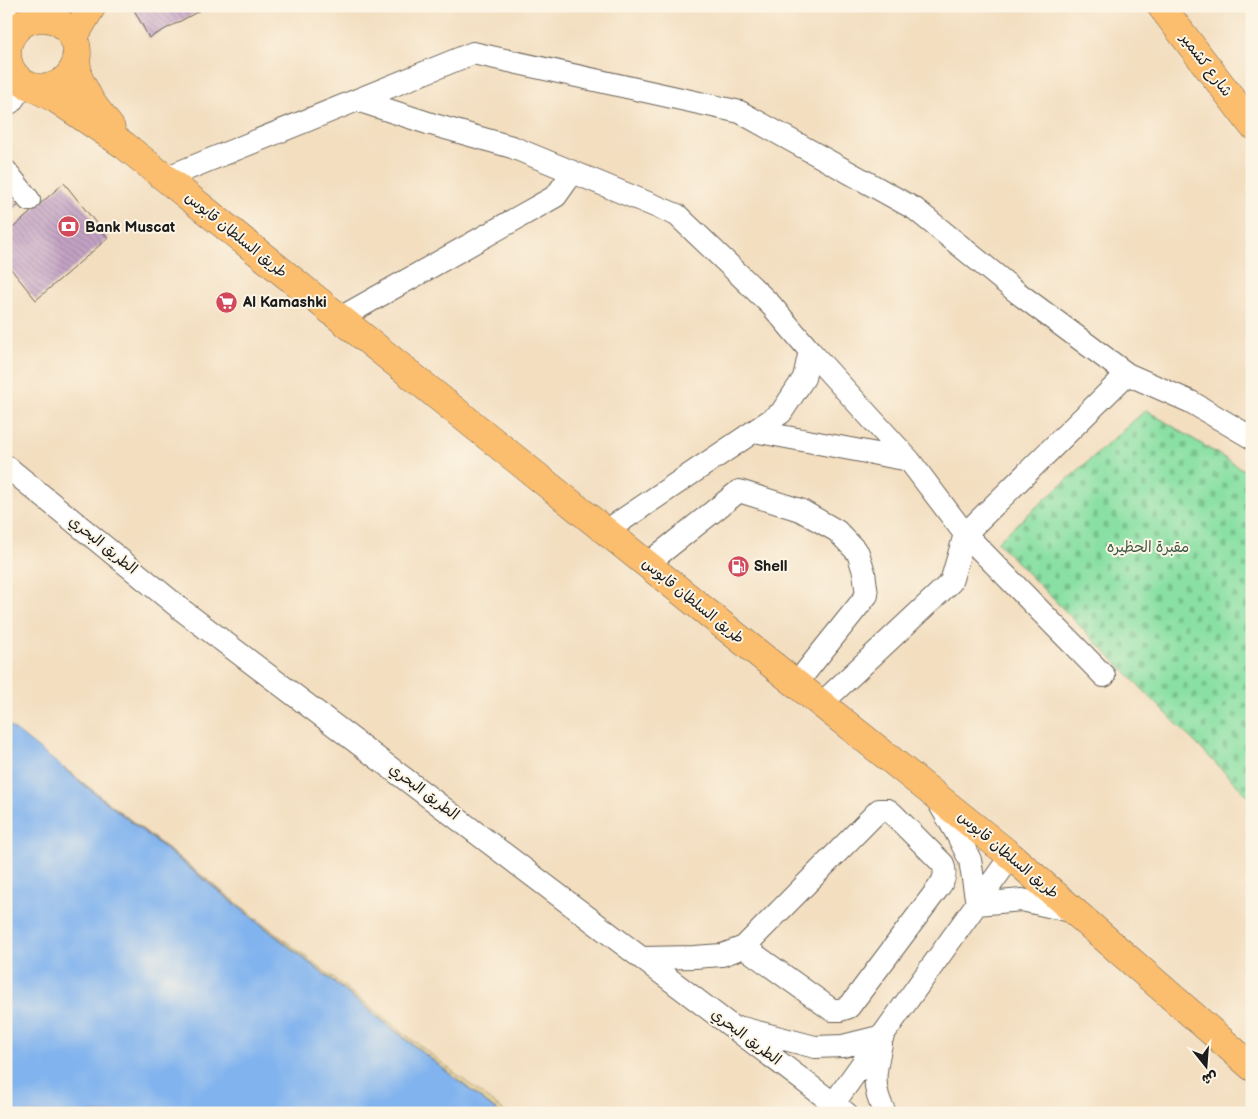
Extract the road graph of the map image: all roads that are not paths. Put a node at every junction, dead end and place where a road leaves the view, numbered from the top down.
1 (92, 6) edge
2 (1161, 6) edge
3 (26, 17) edge
4 (75, 48) junction
5 (15, 70) edge
6 (358, 100) junction
7 (6, 105) edge
8 (1252, 124) edge
9 (124, 145) junction
10 (6, 170) edge
11 (573, 172) junction
12 (165, 178) junction
13 (29, 200) dead end
14 (340, 318) junction
15 (810, 351) junction
16 (1127, 374) junction
17 (754, 431) junction
18 (1252, 438) edge
19 (909, 460) junction
20 (6, 466) edge
21 (606, 531) junction
22 (965, 534) junction
23 (647, 564) junction
24 (1104, 676) dead end
25 (796, 684) junction
26 (821, 704) junction
27 (934, 794) junction
28 (1011, 856) junction
29 (977, 904) junction
30 (1075, 912) junction
31 (744, 947) junction
32 (642, 958) junction
33 (730, 1024) junction
34 (882, 1036) junction
35 (1252, 1067) edge
36 (840, 1108) edge
37 (885, 1113) edge

1 - 4 main road
2 - 8 main road, شارع كشمير
3 - 4 main road
3 - 5 main road
4 - 5 main road
4 - 9 main road, طريق السلطان قابوس
5 - 7 street
5 - 9 main road, طريق السلطان قابوس
6 - 11 street
6 - 12 street
6 - 16 street
9 - 12 main road, طريق السلطان قابوس
10 - 13 street
11 - 14 street
11 - 15 street
12 - 14 main road, طريق السلطان قابوس
14 - 21 main road, طريق السلطان قابوس
15 - 17 street
15 - 19 street
16 - 18 street
16 - 22 street
17 - 19 street
17 - 21 street
19 - 22 street
20 - 32 street, الطريق البحري
21 - 23 main road, طريق السلطان قابوس
22 - 24 street
22 - 26 street
23 - 25 main road, طريق السلطان قابوس
23 - 25 street
25 - 26 main road, طريق السلطان قابوس
26 - 27 main road, طريق السلطان قابوس
27 - 28 main road, طريق السلطان قابوس
27 - 29 street
28 - 29 street
28 - 30 main road, طريق السلطان قابوس
29 - 30 street
29 - 34 street
30 - 35 main road, طريق السلطان قابوس
31 - 31 street
31 - 32 street
32 - 33 street, الطريق البحري
33 - 34 street
33 - 36 street, الطريق البحري
34 - 36 street
34 - 37 street

